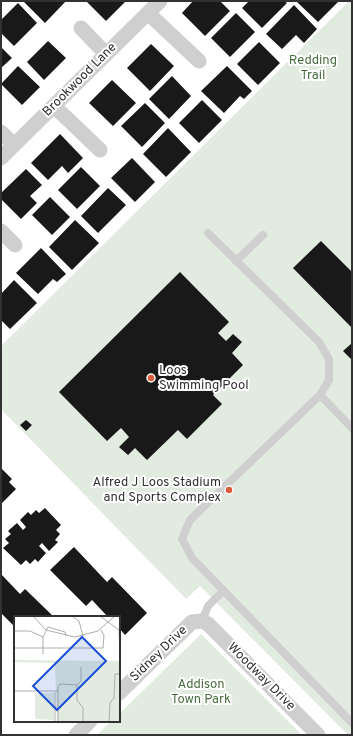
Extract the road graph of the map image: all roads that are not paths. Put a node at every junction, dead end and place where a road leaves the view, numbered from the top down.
1 (160, 1) edge
2 (148, 13) junction
3 (81, 28) dead end
4 (106, 54) junction
5 (199, 61) dead end
6 (54, 106) junction
7 (1, 132) edge
8 (14, 146) junction
9 (100, 150) dead end
10 (1, 158) edge
11 (1, 231) edge
12 (208, 233) dead end
13 (263, 235) dead end
14 (15, 245) dead end
15 (236, 261) junction
16 (320, 395) junction
17 (352, 428) edge
18 (223, 591) junction
19 (202, 621) junction
20 (120, 692) edge
21 (89, 722) edge
22 (352, 723) edge
23 (76, 735) edge
24 (318, 735) edge

1 - 2 street, Brookwood Lane
2 - 4 street, Brookwood Lane
2 - 5 street
3 - 4 street
4 - 6 street, Brookwood Lane
6 - 8 street, Brookwood Lane
6 - 9 street
7 - 8 street
8 - 10 street, Brookwood Lane
11 - 14 street
12 - 15 lane
13 - 15 lane
15 - 16 lane
16 - 17 lane
16 - 18 lane
18 - 19 lane
18 - 22 lane
19 - 20 street, Sidney Drive
19 - 24 street, Woodway Drive
21 - 23 street

